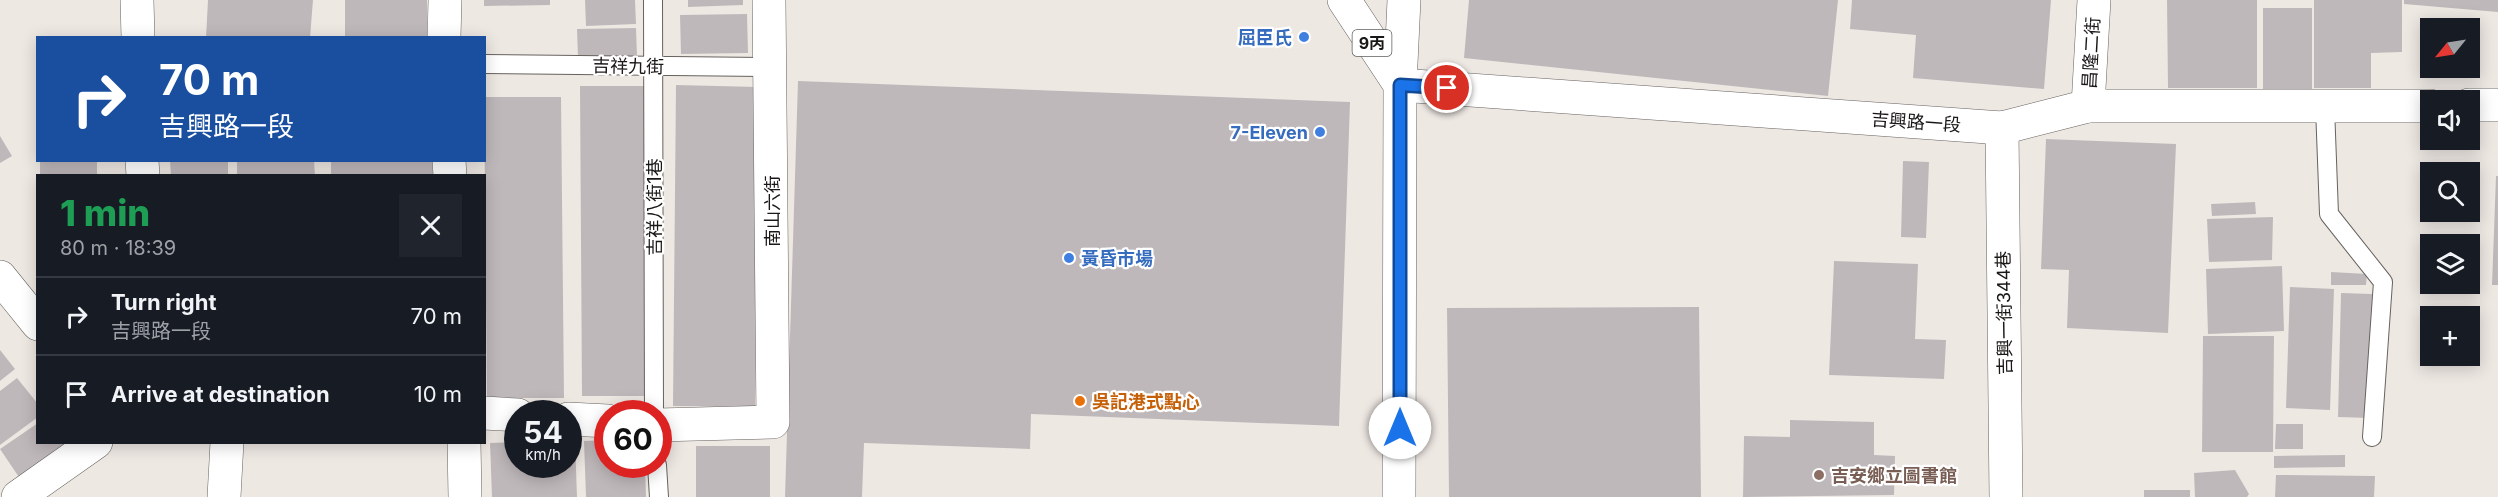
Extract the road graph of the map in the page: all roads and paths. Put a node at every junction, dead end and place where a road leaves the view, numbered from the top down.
1 (137, 0) edge
2 (445, 0) edge
3 (653, 0) edge
4 (769, 0) edge
5 (1344, 0) edge
6 (1404, 0) edge
7 (2094, 0) edge
8 (138, 36) edge
9 (444, 36) edge
10 (486, 64) edge
11 (653, 67) junction
12 (771, 67) junction
13 (1400, 85) junction
14 (2480, 105) edge
15 (2498, 105) edge
16 (2088, 106) junction
17 (2420, 106) edge
18 (2325, 107) junction
19 (2002, 128) junction
20 (0, 277) edge
21 (36, 322) edge
22 (654, 400) edge
23 (486, 413) edge
24 (504, 414) edge
25 (672, 424) edge
26 (2372, 437) dead end
27 (93, 444) edge
28 (227, 444) edge
29 (464, 444) edge
30 (658, 478) edge
31 (18, 497) edge
32 (224, 497) edge
33 (465, 497) edge
34 (659, 497) edge
35 (1400, 497) edge
36 (2006, 497) edge

1 - 8 street
2 - 9 street
3 - 11 lane, 吉祥八街1巷
4 - 12 street, 南山六街
5 - 13 street, 9丙
6 - 13 street
7 - 16 street, 昌隆二街
10 - 11 lane, 吉祥九街
11 - 12 lane, 吉祥九街
11 - 22 lane, 吉祥八街1巷
12 - 25 street, 南山六街
13 - 19 street, 吉興路一段
13 - 35 street
14 - 15 street
16 - 18 street, 吉興路一段
16 - 19 street, 吉興路一段
17 - 18 street, 吉興路一段
18 - 26 lane
19 - 36 street, 吉興一街344巷
20 - 21 street
23 - 24 street
27 - 31 street
28 - 32 street
29 - 33 street
30 - 34 lane

